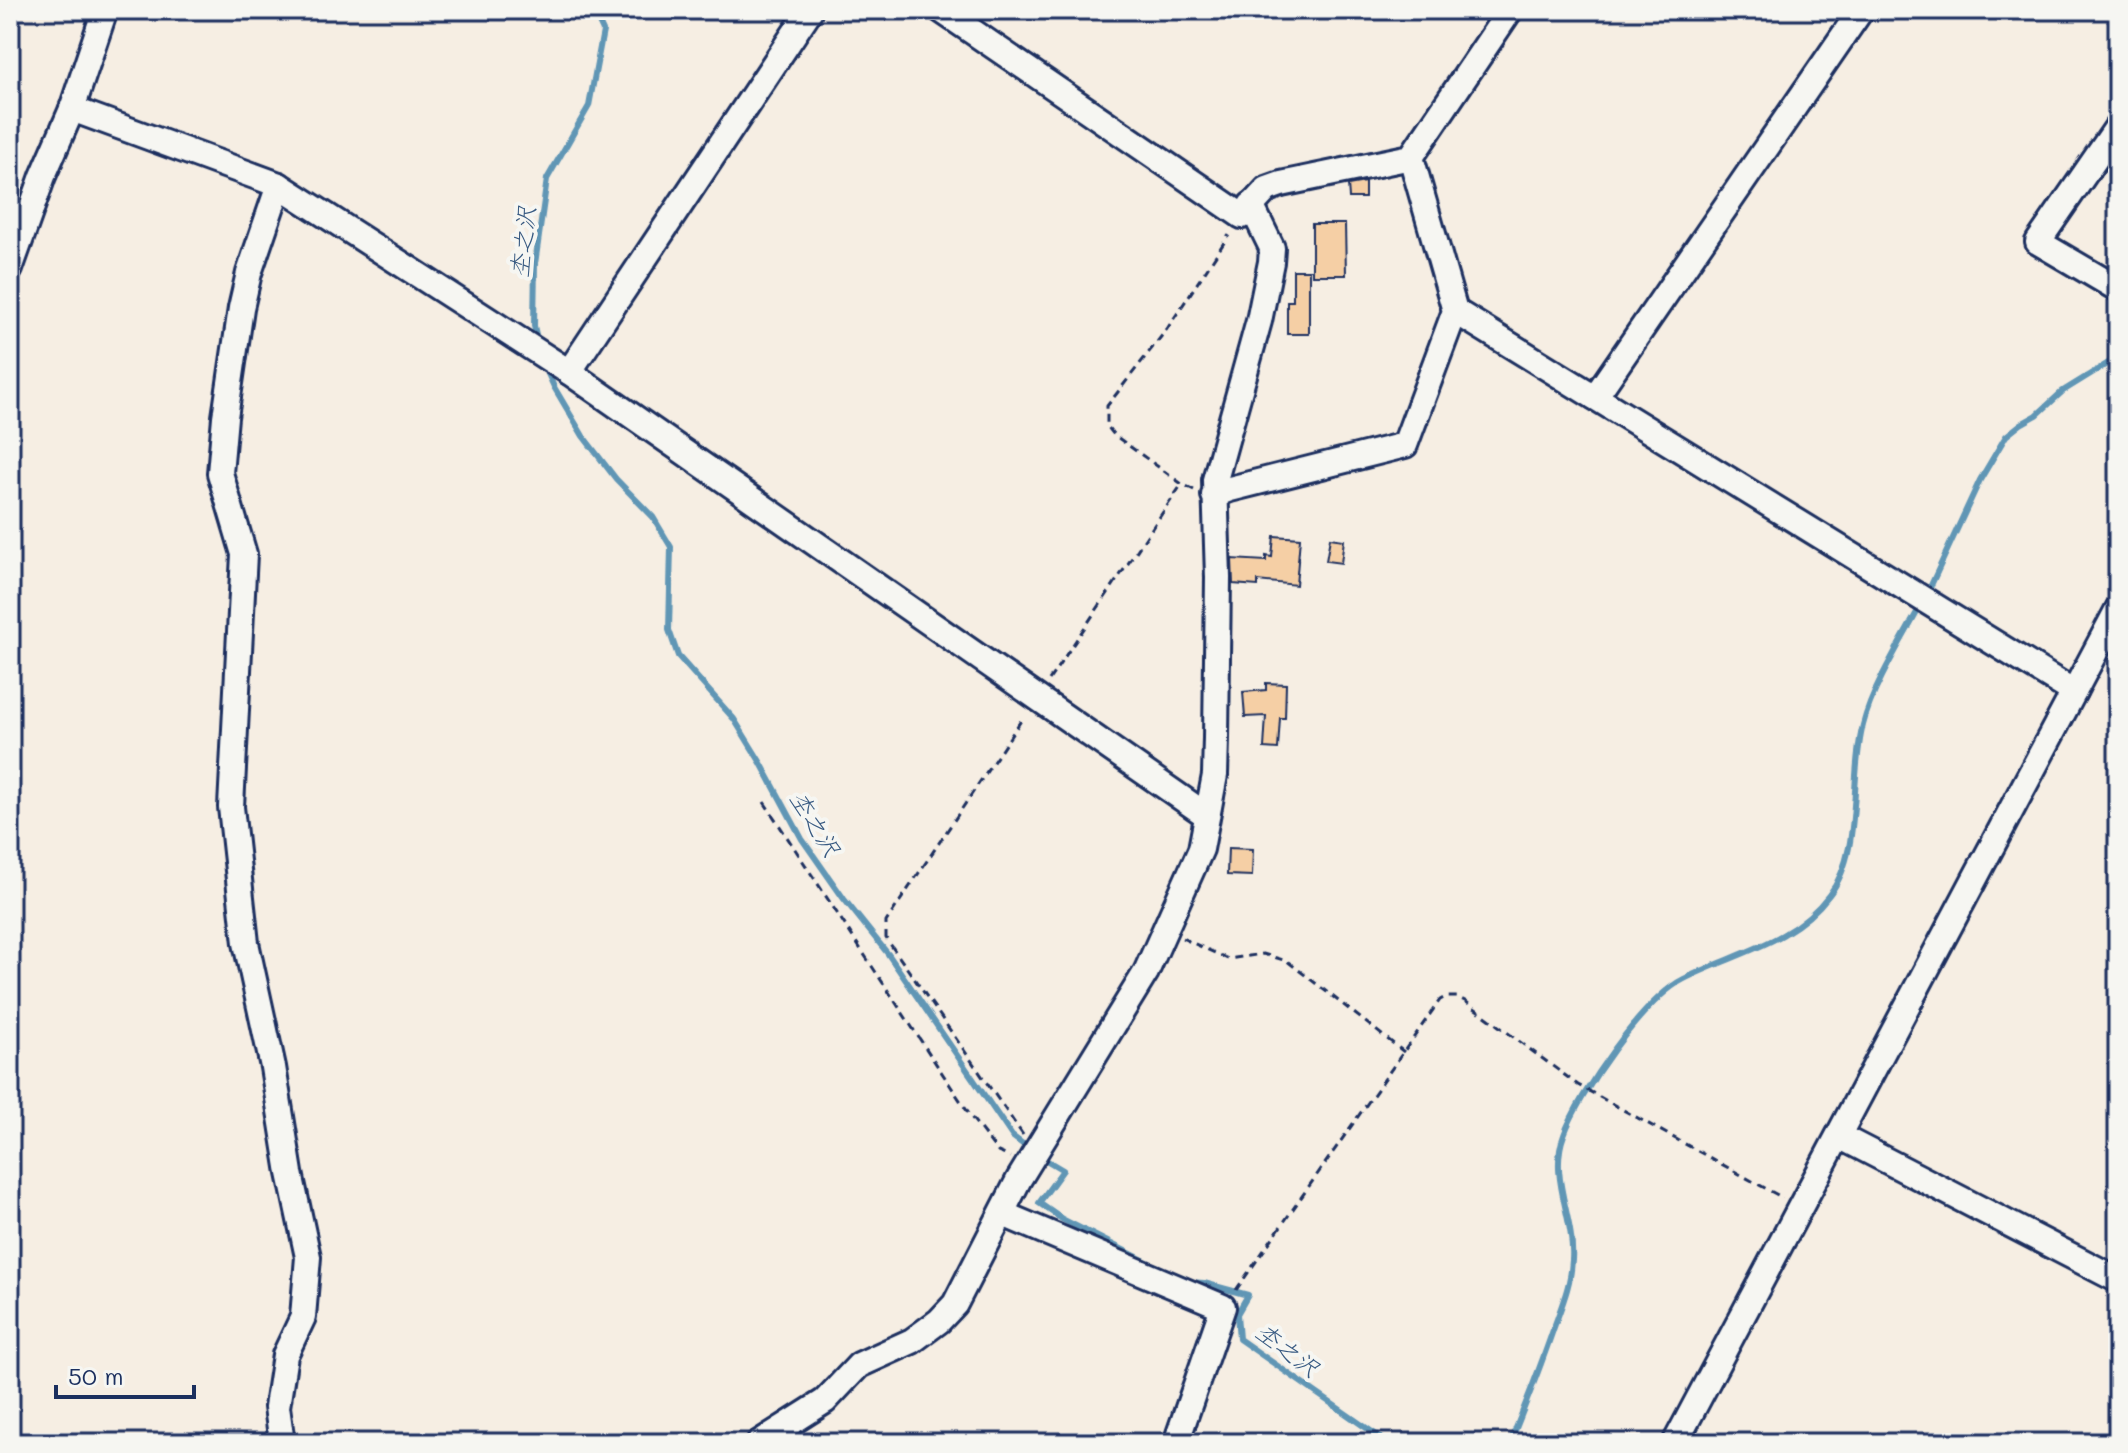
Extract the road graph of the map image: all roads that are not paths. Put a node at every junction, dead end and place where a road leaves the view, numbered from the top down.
1 (105, 10) edge
2 (810, 10) edge
3 (941, 10) edge
4 (1510, 10) edge
5 (1861, 10) edge
6 (72, 109) junction
7 (2118, 126) edge
8 (1411, 157) junction
9 (279, 185) junction
10 (1246, 210) junction
11 (10, 269) edge
12 (2118, 289) edge
13 (1455, 311) junction
14 (569, 372) junction
15 (1595, 397) junction
16 (1214, 495) junction
17 (2118, 609) edge
18 (2074, 692) junction
19 (1206, 815) junction
20 (1839, 1136) junction
21 (1003, 1214) junction
22 (2118, 1280) edge
23 (282, 1443) edge
24 (759, 1443) edge
25 (1176, 1443) edge
26 (1675, 1443) edge

1 - 6 street
2 - 14 street
3 - 10 street
4 - 8 street
5 - 15 street
6 - 9 street
6 - 11 street
7 - 12 street
8 - 10 street
8 - 13 street
9 - 14 street
9 - 23 street
10 - 16 street
13 - 15 street
13 - 16 street
14 - 19 street
15 - 18 street
16 - 19 street
17 - 18 street
18 - 20 street
19 - 21 street
20 - 22 street
20 - 26 street
21 - 24 street
21 - 25 street

